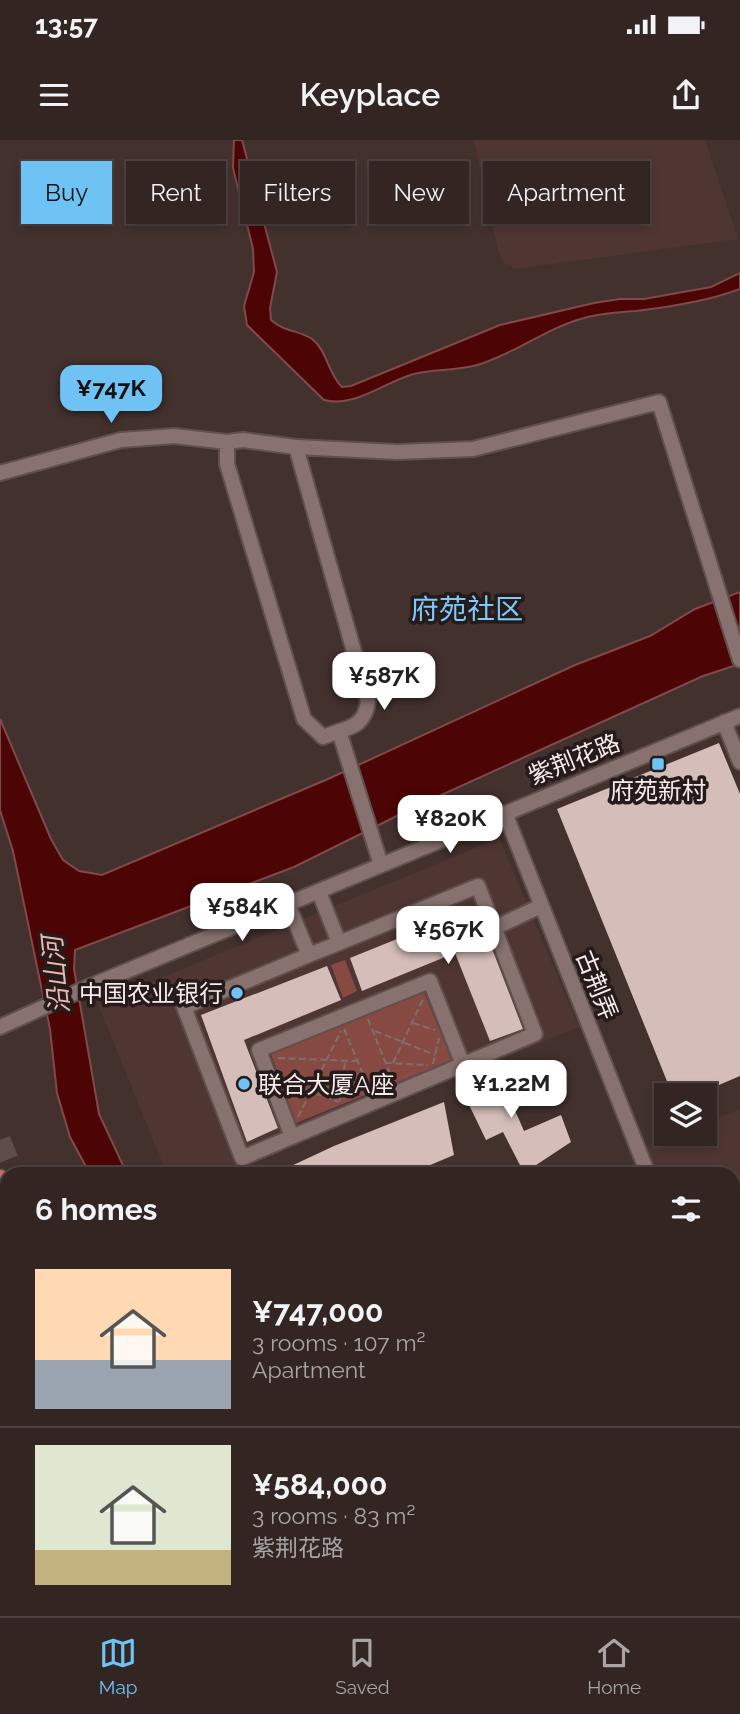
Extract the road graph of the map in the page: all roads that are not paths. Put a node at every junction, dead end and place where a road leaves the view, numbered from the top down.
1 (227, 442) junction
2 (296, 447) junction
3 (0, 473) edge
4 (740, 660) edge
5 (740, 716) edge
6 (724, 722) junction
7 (339, 731) junction
8 (740, 762) edge
9 (505, 813) junction
10 (382, 865) junction
11 (319, 892) junction
12 (288, 905) junction
13 (541, 906) junction
14 (494, 928) junction
15 (340, 943) junction
16 (309, 956) junction
17 (0, 1027) edge
18 (463, 1065) junction
19 (292, 1137) junction
20 (645, 1167) edge

1 - 2 street
1 - 3 street
1 - 7 street
2 - 4 street
2 - 7 street
5 - 6 street, 紫荆花路
6 - 8 street
6 - 9 street, 紫荆花路
7 - 10 street
9 - 10 street, 紫荆花路
9 - 13 street, 古荆弄
10 - 11 street, 紫荆花路
11 - 12 street, 紫荆花路
11 - 15 street
12 - 16 street
12 - 17 street, 紫荆花路
13 - 14 street
13 - 20 street, 古荆弄
14 - 15 street
14 - 18 street
15 - 16 street
16 - 19 street
18 - 19 street
18 - 19 street

